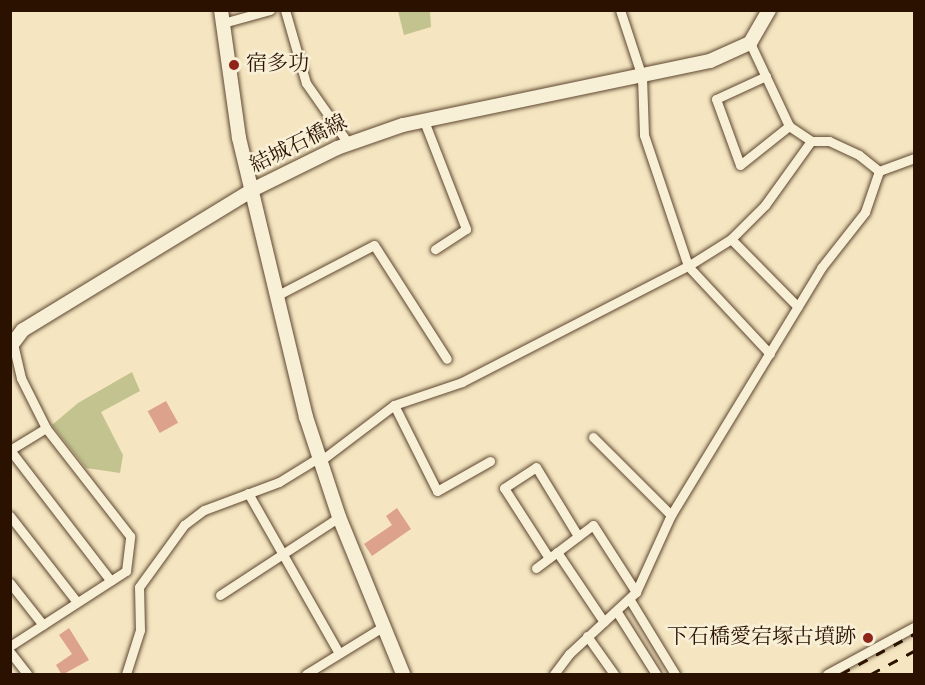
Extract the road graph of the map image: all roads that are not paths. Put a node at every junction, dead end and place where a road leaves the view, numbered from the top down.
1 (270, 10) edge
2 (285, 10) edge
3 (620, 10) edge
4 (769, 10) edge
5 (222, 17) edge
6 (750, 43) junction
7 (766, 76) junction
8 (642, 77) junction
9 (424, 121) junction
10 (789, 126) junction
11 (811, 141) junction
12 (348, 143) junction
13 (915, 158) edge
14 (879, 171) junction
15 (252, 190) junction
16 (731, 239) junction
17 (435, 249) dead end
18 (688, 266) junction
19 (276, 296) junction
20 (798, 307) junction
21 (13, 339) edge
22 (770, 354) junction
23 (447, 359) dead end
24 (394, 405) junction
25 (46, 428) junction
26 (592, 436) dead end
27 (319, 460) junction
28 (490, 462) dead end
29 (248, 493) junction
30 (671, 515) junction
31 (10, 516) edge
32 (339, 517) junction
33 (578, 536) junction
34 (282, 552) junction
35 (553, 555) junction
36 (536, 568) dead end
37 (126, 570) junction
38 (111, 581) junction
39 (10, 583) edge
40 (139, 587) junction
41 (220, 595) dead end
42 (633, 596) junction
43 (77, 602) junction
44 (617, 612) junction
45 (604, 622) junction
46 (43, 625) junction
47 (384, 626) junction
48 (915, 627) edge
49 (587, 636) junction
50 (10, 646) edge
51 (10, 652) edge
52 (339, 653) junction
53 (27, 675) edge
54 (126, 675) edge
55 (306, 675) edge
56 (403, 675) edge
57 (554, 675) edge
58 (614, 675) edge
59 (656, 675) edge
60 (675, 675) edge
61 (827, 675) edge

1 - 5 street
2 - 12 street
3 - 8 street
4 - 6 main road
5 - 15 main road
6 - 7 street
6 - 8 main road, 結城石橋線
7 - 10 street
7 - 10 street
8 - 9 main road, 結城石橋線
8 - 18 street
9 - 12 main road, 結城石橋線
9 - 17 street
10 - 11 street
11 - 14 street
11 - 16 street
12 - 15 main road, 結城石橋線
13 - 14 street
14 - 20 street
15 - 19 main road, 結城石橋線
15 - 21 main road
16 - 18 street
16 - 20 street
18 - 22 street
18 - 24 street
19 - 23 street
19 - 27 main road, 結城石橋線
20 - 22 street
21 - 25 street
22 - 30 street
24 - 27 street
24 - 28 street
25 - 37 street
25 - 38 street
26 - 30 street
27 - 29 street
27 - 32 main road, 結城石橋線
29 - 34 street
29 - 40 street
30 - 42 street
31 - 43 street
32 - 34 street
32 - 47 main road, 結城石橋線
33 - 35 street
33 - 35 street
33 - 42 street
34 - 41 street
34 - 52 street
35 - 36 street
35 - 45 street
37 - 38 street
37 - 40 street
38 - 43 street
39 - 46 street
40 - 54 street
42 - 44 street
42 - 60 street
43 - 46 street
44 - 45 street
44 - 59 street
45 - 49 street
46 - 50 street
47 - 52 street
47 - 56 main road, 結城石橋線
48 - 61 street
49 - 57 street
49 - 58 street
51 - 53 street
52 - 55 street

